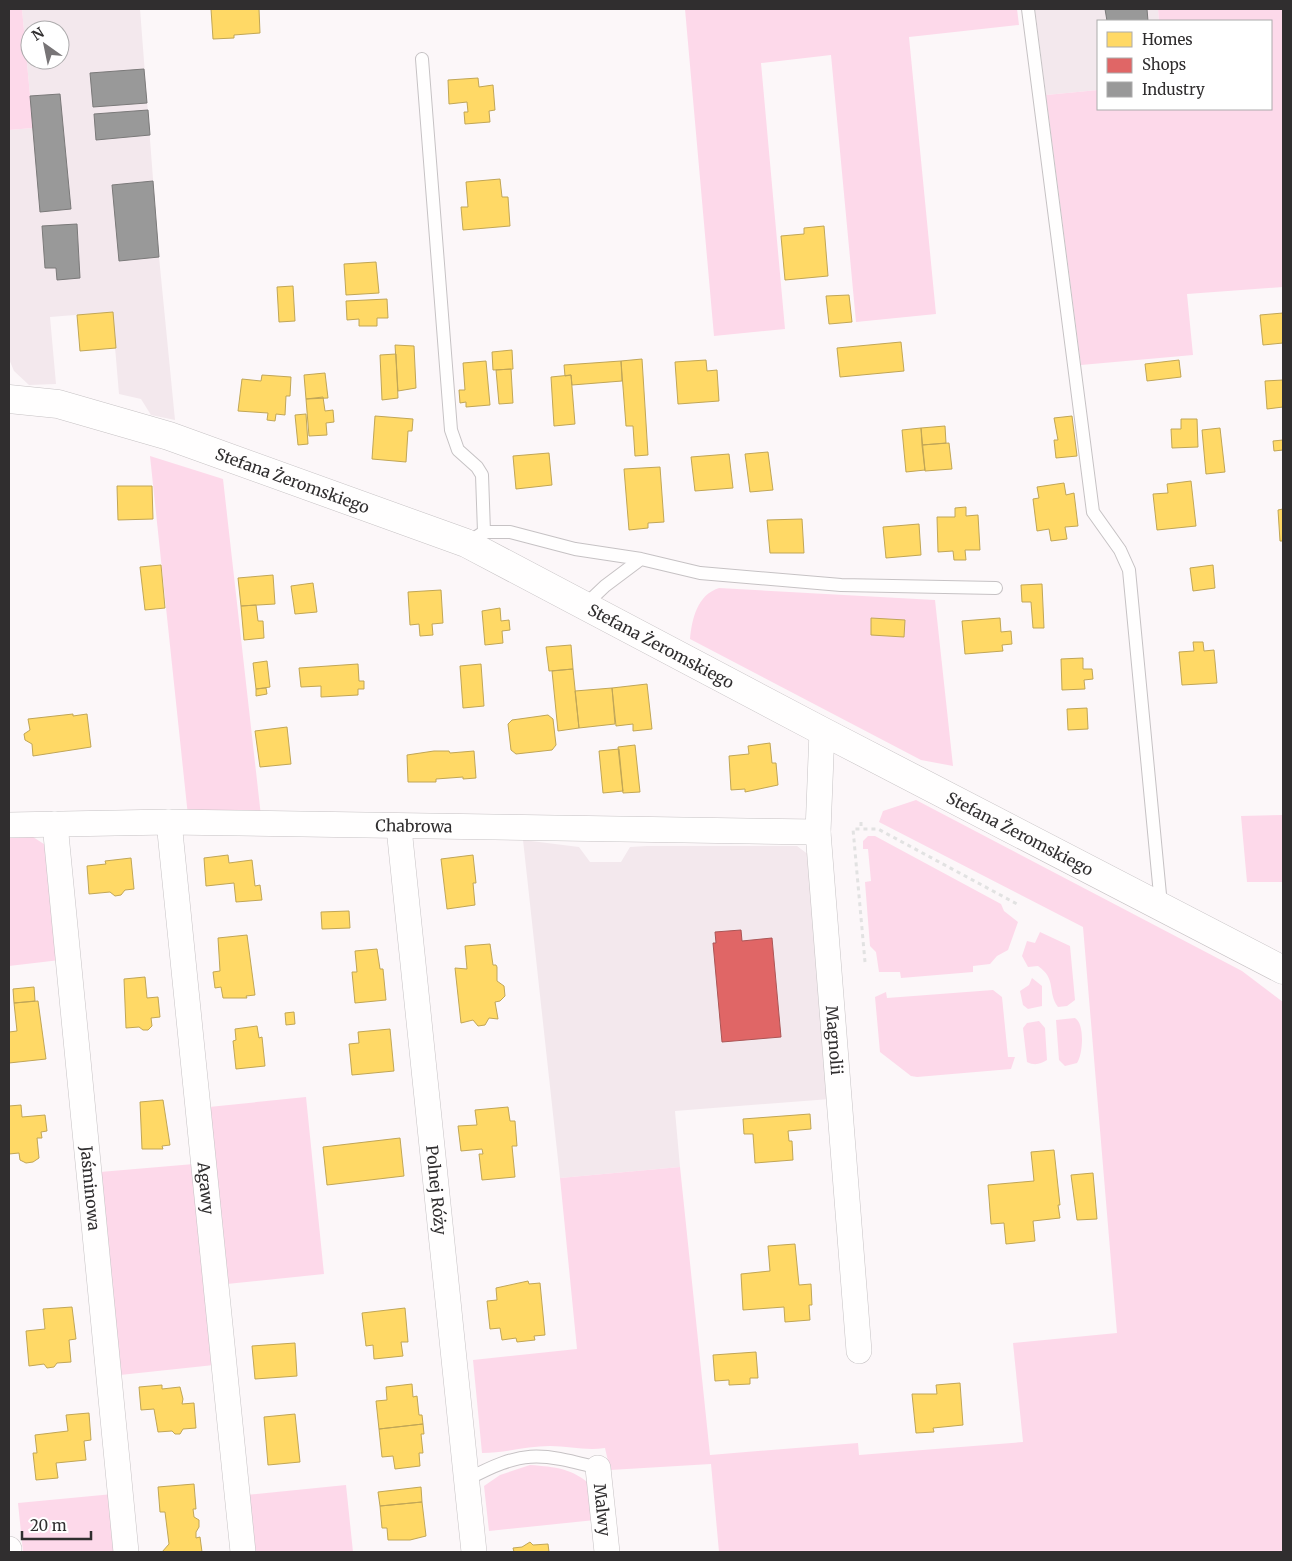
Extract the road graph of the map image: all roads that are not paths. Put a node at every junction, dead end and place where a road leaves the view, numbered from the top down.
1 (1028, 9) edge
2 (422, 59) dead end
3 (9, 399) edge
4 (475, 537) junction
5 (641, 560) junction
6 (996, 588) dead end
7 (585, 605) junction
8 (822, 731) junction
9 (169, 822) junction
10 (55, 824) junction
11 (9, 825) edge
12 (399, 828) junction
13 (818, 832) junction
14 (1161, 905) junction
15 (1283, 970) edge
16 (859, 1350) dead end
17 (598, 1468) joint
18 (466, 1480) junction
19 (126, 1552) edge
20 (243, 1552) edge
21 (474, 1552) edge
22 (607, 1552) edge

1 - 14 lane
2 - 4 lane
3 - 4 street, Stefana Żeromskiego
4 - 5 lane
4 - 7 street, Stefana Żeromskiego
5 - 6 lane
5 - 7 lane
7 - 8 street, Stefana Żeromskiego
8 - 13 street, Magnolii
8 - 14 street, Stefana Żeromskiego
9 - 10 street, Chabrowa
9 - 12 street, Chabrowa
9 - 20 street, Agawy
10 - 11 street, Chabrowa
10 - 19 street, Jaśminowa
12 - 13 street, Chabrowa
12 - 18 street, Polnej Róży
13 - 16 street, Magnolii
14 - 15 street, Stefana Żeromskiego
17 - 18 lane
17 - 22 street, Malwy
18 - 21 street, Polnej Róży

